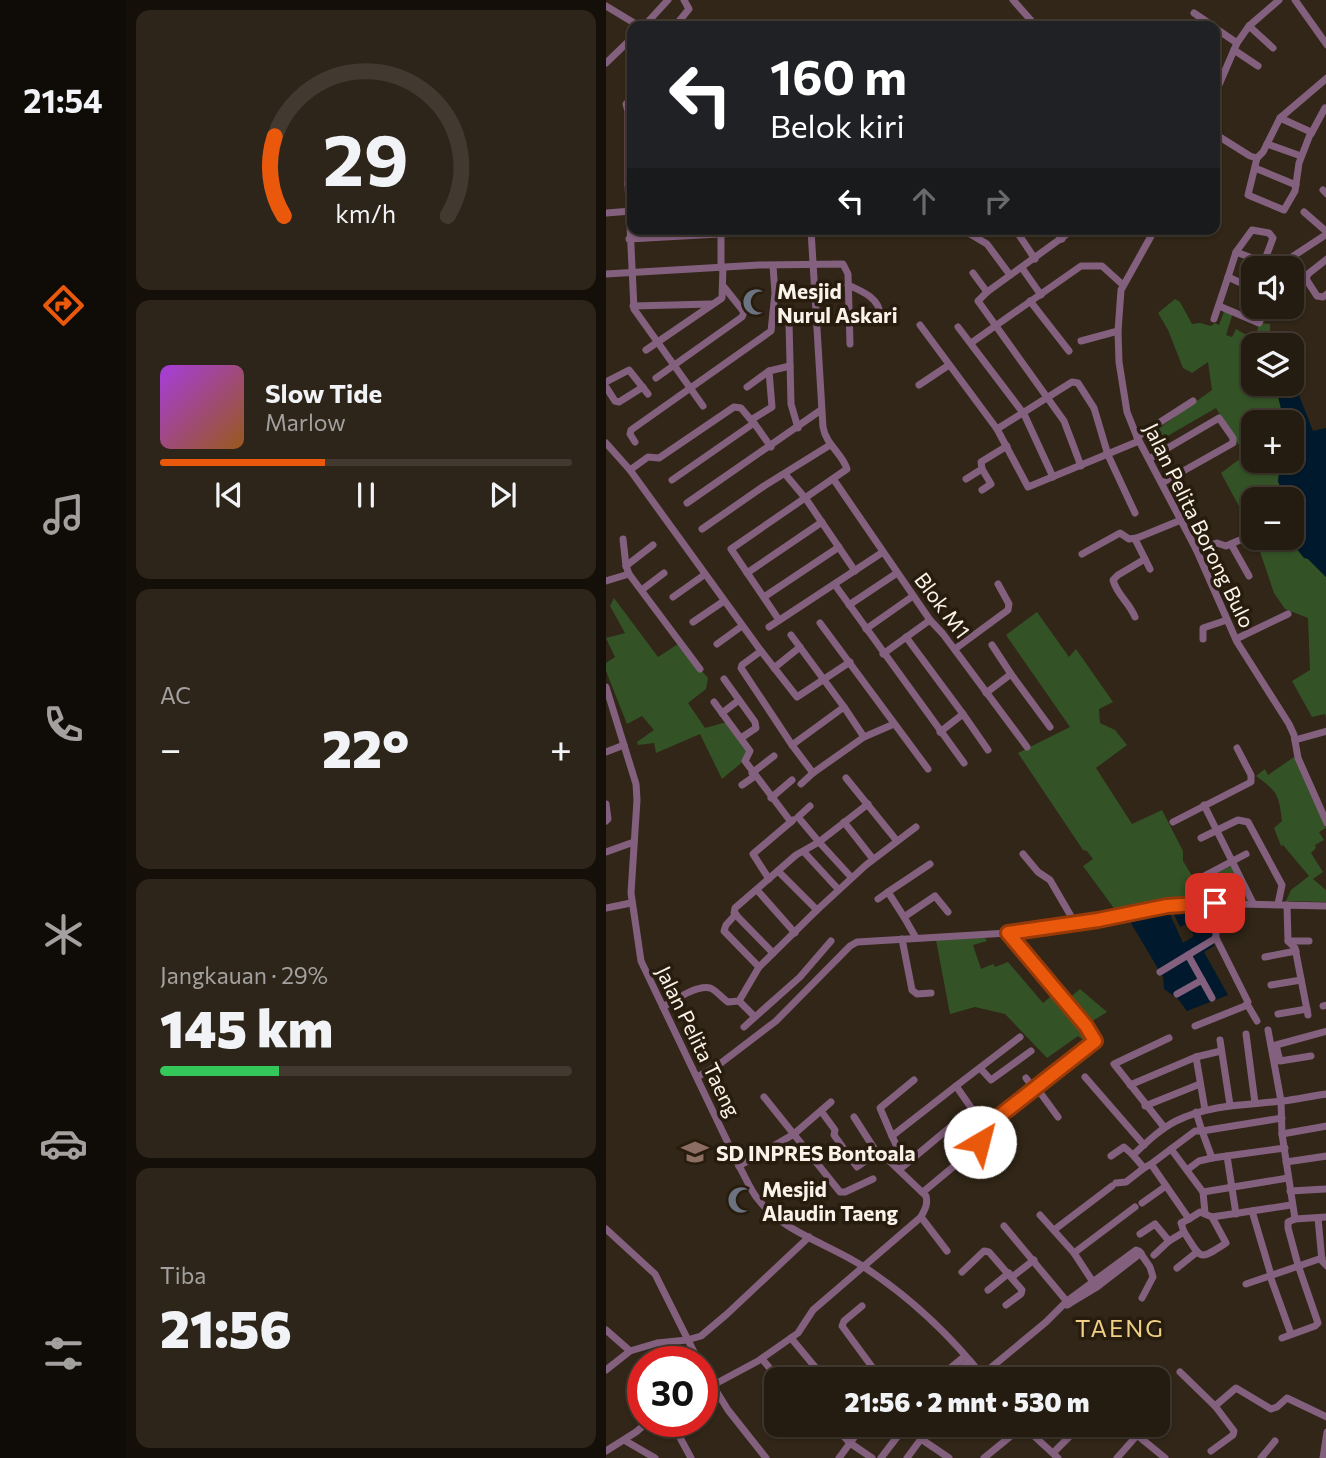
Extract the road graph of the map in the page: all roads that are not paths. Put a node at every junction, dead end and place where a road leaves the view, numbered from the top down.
1 (668, 0) edge
2 (684, 0) edge
3 (1013, 0) edge
4 (1279, 0) edge
5 (1295, 0) edge
6 (606, 6) edge
7 (1194, 13) dead end
8 (632, 21) edge
9 (646, 21) edge
10 (680, 21) edge
11 (1032, 21) edge
12 (1205, 21) edge
13 (1249, 26) junction
14 (1220, 32) edge
15 (627, 43) edge
16 (1326, 45) edge
17 (1235, 46) junction
18 (1273, 48) dead end
19 (606, 63) edge
20 (1258, 66) dead end
21 (1220, 77) edge
22 (1326, 78) edge
23 (1325, 108) edge
24 (1280, 118) junction
25 (1311, 134) junction
26 (1220, 137) edge
27 (1267, 144) junction
28 (1301, 156) junction
29 (1257, 158) junction
30 (1255, 169) junction
31 (1296, 185) junction
32 (627, 211) edge
33 (1304, 212) dead end
34 (606, 213) edge
35 (1326, 233) edge
36 (629, 235) edge
37 (682, 235) edge
38 (721, 235) edge
39 (811, 235) edge
40 (972, 235) edge
41 (1019, 235) edge
42 (1059, 235) edge
43 (1067, 235) edge
44 (1152, 235) edge
45 (629, 239) junction
46 (1062, 239) junction
47 (1236, 252) junction
48 (1247, 256) edge
49 (1266, 256) edge
50 (1292, 256) edge
51 (1035, 259) junction
52 (1326, 259) edge
53 (814, 265) junction
54 (773, 266) junction
55 (722, 267) junction
56 (1022, 268) junction
57 (631, 273) junction
58 (973, 273) dead end
59 (606, 274) edge
60 (1010, 275) junction
61 (1228, 277) junction
62 (1241, 283) edge
63 (848, 285) junction
64 (1123, 285) junction
65 (724, 287) junction
66 (987, 292) junction
67 (1326, 294) edge
68 (1041, 295) junction
69 (1030, 301) junction
70 (712, 304) junction
71 (633, 306) junction
72 (1219, 306) junction
73 (1241, 315) edge
74 (817, 316) junction
75 (880, 316) dead end
76 (1214, 319) dead end
77 (920, 325) dead end
78 (994, 326) junction
79 (958, 327) dead end
80 (1118, 331) junction
81 (1081, 341) dead end
82 (658, 342) junction
83 (971, 343) junction
84 (850, 344) dead end
85 (646, 350) dead end
86 (1069, 351) dead end
87 (674, 365) junction
88 (949, 365) junction
89 (790, 366) junction
90 (769, 371) junction
91 (656, 378) dead end
92 (606, 384) edge
93 (919, 385) dead end
94 (747, 387) dead end
95 (691, 388) junction
96 (1049, 397) junction
97 (1193, 401) dead end
98 (703, 406) dead end
99 (821, 410) junction
100 (1024, 414) junction
101 (797, 428) junction
102 (997, 429) junction
103 (1138, 439) junction
104 (635, 442) dead end
105 (606, 443) edge
106 (830, 445) junction
107 (1007, 446) junction
108 (771, 447) junction
109 (1108, 455) junction
110 (1149, 459) junction
111 (1081, 466) junction
112 (982, 469) junction
113 (630, 470) junction
114 (785, 474) junction
115 (1053, 477) junction
116 (966, 479) dead end
117 (672, 480) dead end
118 (834, 480) junction
119 (1162, 483) junction
120 (982, 490) dead end
121 (806, 499) junction
122 (687, 503) dead end
123 (1135, 513) dead end
124 (1181, 520) junction
125 (822, 522) junction
126 (702, 529) dead end
127 (1137, 538) junction
128 (623, 539) dead end
129 (1241, 540) edge
130 (1231, 544) junction
131 (653, 545) dead end
132 (839, 547) junction
133 (1196, 550) junction
134 (884, 552) junction
135 (1082, 554) dead end
136 (1145, 559) junction
137 (1150, 569) dead end
138 (628, 570) junction
139 (855, 571) junction
140 (664, 573) dead end
141 (747, 573) junction
142 (897, 573) junction
143 (704, 575) junction
144 (1249, 576) dead end
145 (606, 581) edge
146 (998, 584) dead end
147 (835, 585) junction
148 (643, 589) junction
149 (912, 596) junction
150 (673, 597) dead end
151 (764, 597) junction
152 (724, 601) junction
153 (849, 605) junction
154 (1288, 614) dead end
155 (1135, 617) dead end
156 (779, 620) junction
157 (930, 620) junction
158 (1227, 620) junction
159 (693, 622) dead end
160 (820, 623) dead end
161 (742, 626) junction
162 (769, 627) dead end
163 (866, 629) junction
164 (791, 635) dead end
165 (906, 637) junction
166 (1203, 639) dead end
167 (1236, 639) junction
168 (717, 644) dead end
169 (992, 645) dead end
170 (800, 647) junction
171 (955, 649) junction
172 (761, 650) junction
173 (883, 654) junction
174 (850, 662) junction
175 (774, 668) junction
176 (700, 669) dead end
177 (1011, 674) junction
178 (724, 679) dead end
179 (825, 679) junction
180 (606, 687) edge
181 (986, 692) junction
182 (739, 700) junction
183 (714, 702) dead end
184 (844, 707) junction
185 (722, 713) junction
186 (963, 714) junction
187 (894, 724) junction
188 (1050, 727) dead end
189 (1326, 731) edge
190 (940, 732) junction
191 (864, 737) junction
192 (741, 738) junction
193 (1294, 740) junction
194 (624, 745) junction
195 (792, 745) junction
196 (1027, 747) dead end
197 (1237, 748) dead end
198 (988, 750) dead end
199 (606, 752) edge
200 (774, 756) dead end
201 (964, 763) dead end
202 (929, 769) dead end
203 (813, 773) junction
204 (753, 775) junction
205 (846, 778) dead end
206 (742, 785) dead end
207 (771, 798) junction
208 (606, 804) edge
209 (868, 804) junction
210 (1204, 805) junction
211 (810, 806) dead end
212 (798, 817) junction
213 (606, 821) edge
214 (791, 822) junction
215 (844, 822) junction
216 (1173, 822) dead end
217 (1326, 823) edge
218 (916, 827) dead end
219 (1217, 831) junction
220 (1201, 838) dead end
221 (897, 841) junction
222 (634, 842) junction
223 (819, 842) junction
224 (606, 852) edge
225 (804, 852) junction
226 (1023, 854) dead end
227 (1246, 855) dead end
228 (873, 859) junction
229 (1232, 862) junction
230 (930, 864) dead end
231 (778, 871) junction
232 (1204, 876) dead end
233 (851, 877) junction
234 (769, 879) junction
235 (838, 889) junction
236 (756, 890) junction
237 (888, 892) junction
238 (878, 899) dead end
239 (631, 903) junction
240 (1215, 903) junction
241 (1253, 903) junction
242 (1283, 905) junction
243 (1326, 905) edge
244 (606, 908) edge
245 (817, 909) junction
246 (948, 912) dead end
247 (736, 914) junction
248 (904, 917) junction
249 (1075, 923) junction
250 (795, 933) junction
251 (1008, 933) junction
252 (916, 938) junction
253 (1216, 938) junction
254 (902, 939) junction
255 (831, 941) dead end
256 (1288, 941) junction
257 (1309, 941) dead end
258 (1296, 951) junction
259 (773, 954) junction
260 (1188, 955) junction
261 (1265, 957) dead end
262 (759, 967) junction
263 (1160, 972) dead end
264 (1202, 980) junction
265 (1301, 980) junction
266 (1271, 985) dead end
267 (931, 993) dead end
268 (1177, 994) dead end
269 (1212, 998) dead end
270 (739, 1000) junction
271 (1247, 1004) junction
272 (663, 1007) junction
273 (1278, 1014) dead end
274 (755, 1017) junction
275 (1257, 1021) dead end
276 (1195, 1026) dead end
277 (744, 1027) dead end
278 (1268, 1030) dead end
279 (1326, 1031) edge
280 (1246, 1034) dead end
281 (1020, 1037) dead end
282 (1169, 1038) dead end
283 (1220, 1040) dead end
284 (1221, 1051) junction
285 (1031, 1052) dead end
286 (1311, 1056) dead end
287 (1196, 1057) junction
288 (980, 1068) junction
289 (697, 1077) junction
290 (1085, 1077) dead end
291 (1026, 1078) dead end
292 (914, 1080) dead end
293 (1200, 1084) junction
294 (1130, 1085) junction
295 (956, 1086) junction
296 (1035, 1088) junction
297 (1326, 1094) edge
298 (764, 1097) dead end
299 (1281, 1101) junction
300 (831, 1102) dead end
301 (1255, 1103) junction
302 (1230, 1105) junction
303 (1146, 1106) junction
304 (1205, 1110) junction
305 (821, 1111) junction
306 (1196, 1112) junction
307 (854, 1116) dead end
308 (1058, 1117) dead end
309 (1282, 1118) junction
310 (1326, 1126) edge
311 (1164, 1127) junction
312 (1202, 1131) junction
313 (794, 1134) junction
314 (1282, 1134) junction
315 (892, 1136) junction
316 (1144, 1145) junction
317 (1284, 1148) junction
318 (1171, 1149) junction
319 (877, 1153) junction
320 (1133, 1155) junction
321 (1111, 1156) dead end
322 (1227, 1156) junction
323 (1326, 1156) edge
324 (1212, 1157) junction
325 (891, 1161) junction
326 (1286, 1162) junction
327 (739, 1166) junction
328 (1148, 1166) junction
329 (900, 1169) junction
330 (1187, 1170) junction
331 (1287, 1178) junction
332 (873, 1179) dead end
333 (1166, 1186) junction
334 (1231, 1187) junction
335 (1326, 1189) edge
336 (1290, 1191) junction
337 (923, 1192) junction
338 (1203, 1192) junction
339 (1291, 1205) junction
340 (1252, 1212) junction
341 (1236, 1214) junction
342 (1040, 1215) dead end
343 (1208, 1215) junction
344 (921, 1217) junction
345 (1326, 1217) edge
346 (1318, 1218) junction
347 (1189, 1219) junction
348 (1295, 1219) junction
349 (1004, 1226) dead end
350 (606, 1229) edge
351 (1053, 1230) junction
352 (1184, 1232) junction
353 (1140, 1234) dead end
354 (809, 1237) junction
355 (1235, 1237) dead end
356 (1169, 1241) junction
357 (1226, 1242) junction
358 (947, 1251) dead end
359 (1197, 1252) junction
360 (1074, 1253) junction
361 (1154, 1255) dead end
362 (1324, 1256) edge
363 (1034, 1260) junction
364 (1298, 1265) junction
365 (863, 1266) junction
366 (1177, 1268) dead end
367 (962, 1272) dead end
368 (1010, 1275) junction
369 (1270, 1276) junction
370 (1104, 1278) junction
371 (1093, 1282) junction
372 (1246, 1284) dead end
373 (988, 1290) dead end
374 (1142, 1298) dead end
375 (1067, 1304) junction
376 (1006, 1305) dead end
377 (862, 1306) dead end
378 (606, 1330) edge
379 (1291, 1334) junction
380 (791, 1338) junction
381 (1282, 1338) dead end
382 (687, 1340) junction
383 (647, 1346) edge
384 (690, 1346) edge
385 (627, 1348) edge
386 (627, 1353) edge
387 (968, 1358) junction
388 (762, 1359) junction
389 (769, 1367) edge
390 (815, 1367) edge
391 (872, 1367) edge
392 (955, 1367) edge
393 (959, 1367) edge
394 (975, 1367) edge
395 (995, 1367) edge
396 (606, 1370) edge
397 (1180, 1372) dead end
398 (718, 1384) edge
399 (718, 1395) edge
400 (1215, 1406) junction
401 (1326, 1417) edge
402 (1326, 1432) edge
403 (628, 1437) edge
404 (680, 1437) edge
405 (844, 1437) edge
406 (854, 1437) edge
407 (897, 1437) edge
408 (1009, 1437) edge
409 (1034, 1437) edge
410 (1071, 1437) edge
411 (1136, 1437) edge
412 (1138, 1437) edge
413 (624, 1440) junction
414 (1275, 1441) dead end
415 (850, 1443) junction
416 (606, 1451) edge
417 (1211, 1451) dead end
418 (1056, 1456) edge
419 (655, 1458) edge
420 (691, 1458) edge
421 (766, 1458) edge
422 (839, 1458) edge
423 (872, 1458) edge
424 (881, 1458) edge
425 (907, 1458) edge
426 (949, 1458) edge
427 (984, 1458) edge
428 (1117, 1458) edge
429 (1165, 1458) edge
430 (1261, 1458) edge
431 (1323, 1458) edge

1 - 9 street
2 - 10 street
3 - 11 street
4 - 13 street
5 - 16 street
6 - 8 street
7 - 12 street
13 - 17 street
13 - 18 street
14 - 17 street
15 - 19 street
17 - 20 street
17 - 21 street
22 - 24 street
23 - 25 street
24 - 25 street
24 - 27 street
25 - 28 street
26 - 29 street
27 - 28 street
27 - 29 street
28 - 31 street
29 - 30 street
30 - 31 street
30 - 31 street
32 - 34 street
33 - 35 street
35 - 50 street
36 - 45 street
37 - 45 street
38 - 55 street
39 - 53 street
40 - 60 street
41 - 51 street
42 - 46 street
43 - 46 street
44 - 64 street, Jalan Pelita Borong Bulo
45 - 57 street
46 - 51 street
47 - 48 street
47 - 49 street
47 - 61 street
51 - 56 street
52 - 67 street
53 - 54 street
53 - 63 street
53 - 74 street
54 - 55 street
54 - 95 street
55 - 57 street
55 - 65 street
56 - 60 street
56 - 68 street
57 - 59 street
57 - 71 street
58 - 66 street
60 - 66 street
61 - 62 street
61 - 72 street
63 - 75 street
63 - 84 street
64 - 68 street
64 - 80 street, Jalan Pelita Borong Bulo
65 - 70 street
65 - 87 street
66 - 78 street
68 - 69 street
69 - 78 street
69 - 86 street
70 - 71 street
70 - 82 street
71 - 82 street
72 - 73 street
72 - 76 street
74 - 89 street
74 - 99 street
77 - 88 street
78 - 83 street
78 - 96 street
79 - 83 street
80 - 81 street
80 - 103 street, Jalan Pelita Borong Bulo
82 - 85 street
82 - 87 street
83 - 100 street
87 - 91 street
87 - 95 street
88 - 93 street
88 - 102 street
89 - 90 street
89 - 101 street
90 - 94 street
90 - 113 street
92 - 92 street
95 - 98 street
95 - 104 street
96 - 100 street
96 - 109 street
96 - 111 street
97 - 103 street
99 - 101 street
99 - 106 street
100 - 102 street
100 - 115 street
101 - 108 street
102 - 107 street
103 - 109 street
103 - 110 street, Jalan Pelita Borong Bulo
105 - 113 street
106 - 114 street
106 - 118 street
107 - 112 street
107 - 115 street
108 - 117 street
108 - 122 street
109 - 111 street
109 - 123 street
110 - 119 street, Jalan Pelita Borong Bulo
110 - 119 street
111 - 115 street
112 - 116 street
112 - 120 street
113 - 143 street
114 - 121 street
114 - 126 street
118 - 121 street
118 - 134 street, Blok M1
119 - 124 street, Jalan Pelita Borong Bulo
121 - 125 street
121 - 141 street
124 - 127 street
124 - 133 street, Jalan Pelita Borong Bulo
125 - 132 street
125 - 141 street
127 - 135 street
127 - 136 street
128 - 138 street
129 - 130 street
130 - 133 street
130 - 144 street
131 - 138 street
132 - 139 street
132 - 151 street
133 - 158 street, Jalan Pelita Borong Bulo
134 - 139 street
134 - 142 street, Blok M1
136 - 137 street
136 - 155 street
138 - 145 street
138 - 148 street
139 - 147 street
140 - 148 street
141 - 151 street
142 - 149 street, Blok M1
142 - 153 street
143 - 150 street
143 - 152 street
146 - 171 street
147 - 153 street
147 - 156 street
148 - 176 street
149 - 157 street, Blok M1
149 - 163 street
151 - 156 street
152 - 159 street
152 - 161 street
153 - 163 street
154 - 167 street
156 - 162 street
157 - 165 street
157 - 171 street, Blok M1
158 - 166 street
158 - 167 street, Jalan Pelita Borong Bulo
160 - 174 street
161 - 168 street
161 - 172 street
163 - 173 street
164 - 170 street
165 - 173 street
165 - 186 street
167 - 193 street, Jalan Pelita Borong Bulo
169 - 177 street
170 - 175 street
170 - 179 street
171 - 181 street, Blok M1
172 - 175 street
172 - 195 street
173 - 190 street
174 - 179 street
174 - 187 street
175 - 179 street
177 - 181 street
177 - 188 street
178 - 182 street
179 - 184 street
180 - 194 street, Jalan Pelita Taeng
181 - 196 street, Blok M1
182 - 185 street
182 - 192 street
183 - 185 street
184 - 191 street
184 - 195 street
185 - 192 street
186 - 190 street
186 - 198 street
187 - 191 street
187 - 202 street
189 - 193 street
190 - 201 street
191 - 203 street
192 - 204 street
193 - 217 street, Jalan Pelita Borong Bulo
194 - 199 street
194 - 222 street, Jalan Pelita Taeng
195 - 203 street
197 - 210 street
200 - 204 street
203 - 207 street
204 - 206 street
204 - 207 street
205 - 209 street
207 - 214 street
208 - 213 street
209 - 215 street
209 - 221 street
210 - 216 street
210 - 219 street
211 - 212 street
212 - 214 street
212 - 223 street
214 - 234 street
215 - 223 street
215 - 228 street
218 - 221 street
219 - 220 street
219 - 229 street
219 - 242 street
221 - 228 street
222 - 224 street
222 - 239 street, Jalan Pelita Taeng
223 - 225 street
223 - 233 street
225 - 231 street
225 - 235 street
226 - 249 street
227 - 229 street
228 - 233 street
229 - 232 street
229 - 241 street
230 - 237 street
231 - 234 street
231 - 245 street
233 - 235 street
234 - 236 street
235 - 245 street
236 - 247 street
236 - 250 street
237 - 238 street
237 - 248 street
239 - 244 street
239 - 272 street, Jalan Pelita Taeng
240 - 241 street
240 - 249 street
240 - 253 street
241 - 242 street
242 - 243 street
242 - 256 street
245 - 250 street
246 - 248 street
247 - 259 street
247 - 262 street
248 - 252 street
249 - 251 street
250 - 259 street
251 - 252 street
251 - 296 street
252 - 254 street
253 - 260 street
253 - 271 street
254 - 267 street
254 - 289 street
255 - 274 street
256 - 257 street
256 - 258 street
258 - 261 street
258 - 265 street
259 - 262 street
260 - 263 street
260 - 264 street
262 - 270 street
264 - 268 street
264 - 269 street
265 - 266 street
265 - 273 street
270 - 272 street
270 - 274 street
271 - 275 street
271 - 276 street
272 - 289 street, Jalan Pelita Taeng
274 - 277 street
278 - 299 street
279 - 286 street
280 - 301 street
281 - 288 street
282 - 294 street
283 - 284 street
284 - 287 street
284 - 302 street
285 - 288 street
287 - 293 street
287 - 294 street
288 - 295 street
289 - 327 street, Jalan Pelita Taeng
290 - 316 street
291 - 296 street
292 - 315 street
293 - 303 street
293 - 304 street
294 - 303 street
295 - 315 street
295 - 329 street
296 - 308 street
296 - 337 street
297 - 299 street
298 - 313 street
299 - 301 street
299 - 309 street
300 - 305 street
301 - 302 street
302 - 304 street
303 - 311 street
304 - 306 street
305 - 313 street
305 - 319 street
306 - 311 street
306 - 312 street
307 - 319 street
309 - 312 street
309 - 314 street
310 - 314 street
311 - 316 street
312 - 318 street
312 - 324 street
313 - 327 street
313 - 332 street
314 - 317 street
315 - 325 street
316 - 320 street
317 - 322 street
317 - 326 street
318 - 328 street
318 - 330 street
319 - 325 street
320 - 321 street
320 - 328 street
322 - 324 street
322 - 334 street
323 - 326 street
324 - 330 street
325 - 329 street
326 - 331 street
327 - 354 street, Jalan Pelita Taeng
328 - 333 street
328 - 351 street
329 - 337 street
330 - 338 street
331 - 334 street
331 - 336 street
333 - 347 street
333 - 360 street
334 - 338 street
334 - 341 street
335 - 336 street
336 - 339 street
337 - 344 street
338 - 343 street
339 - 340 street
339 - 348 street
340 - 341 street
340 - 369 street
341 - 343 street
342 - 351 street
343 - 347 street
343 - 357 street
344 - 358 street
344 - 365 street
345 - 346 street
346 - 348 street
346 - 362 street
347 - 352 street
348 - 364 street
349 - 363 street
350 - 382 street
351 - 360 street
352 - 356 street
352 - 359 street
353 - 356 street
354 - 365 street, Jalan Pelita Taeng
354 - 382 street
355 - 357 street
356 - 361 street
357 - 359 street
359 - 366 street
360 - 371 street
362 - 364 street
363 - 368 street
363 - 375 street
364 - 369 street
364 - 379 street
365 - 380 street
365 - 387 street, Jalan Pelita Taeng
367 - 368 street
368 - 373 street
368 - 376 street
369 - 372 street
369 - 379 street
370 - 371 street
370 - 374 street
370 - 375 street
371 - 375 street
375 - 395 street
377 - 391 street
378 - 385 street
379 - 381 street
380 - 388 street
380 - 390 street
382 - 383 street
382 - 384 street
386 - 396 street
387 - 392 street
387 - 393 street
387 - 394 street, Jalan Pelita Taeng
388 - 389 street
388 - 398 street
397 - 400 street
399 - 421 street
400 - 401 street
400 - 417 street
402 - 431 street
403 - 413 street
404 - 420 street
405 - 415 street
406 - 415 street
407 - 424 street
408 - 427 street
409 - 418 street
410 - 418 street
411 - 428 street
412 - 429 street
413 - 416 street
413 - 419 street
414 - 430 street
415 - 422 street
415 - 423 street
425 - 426 street

